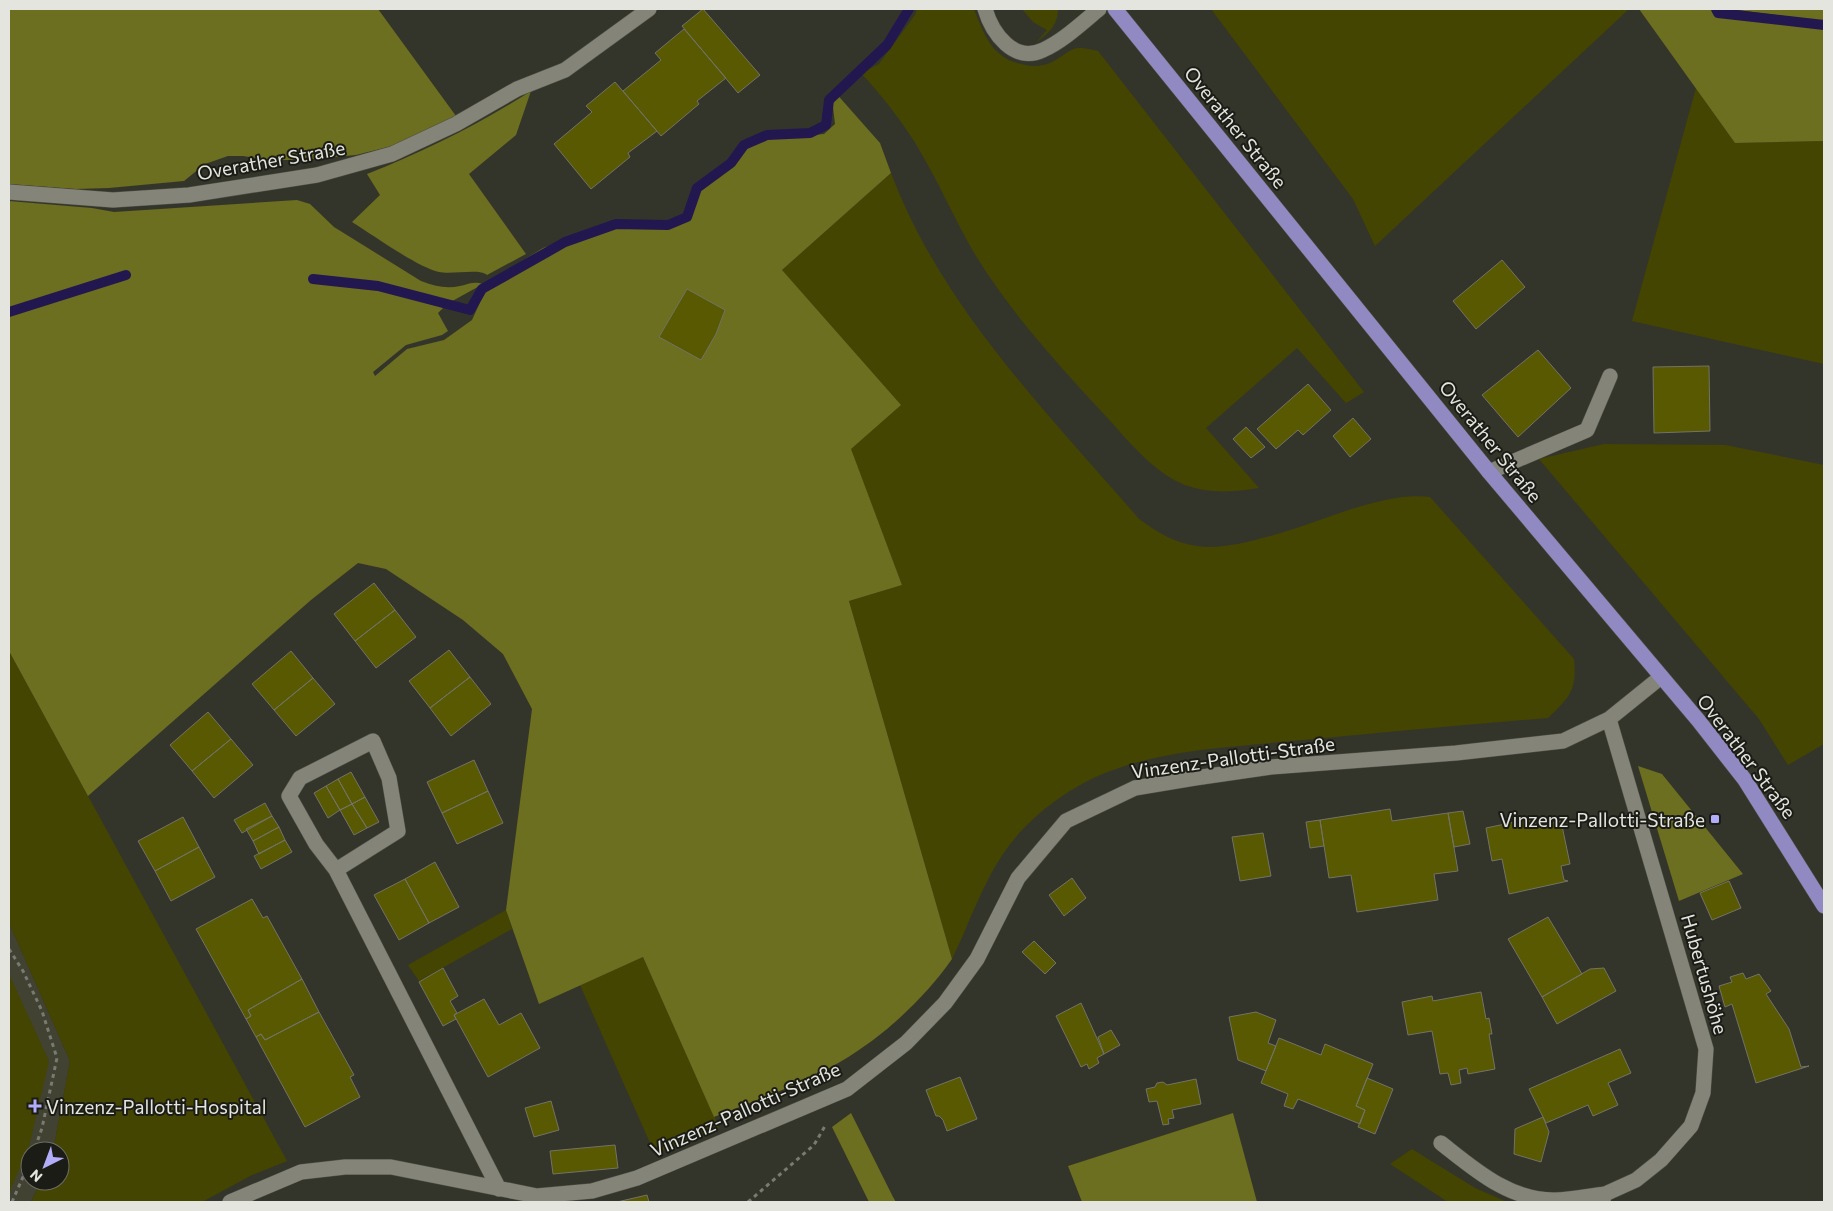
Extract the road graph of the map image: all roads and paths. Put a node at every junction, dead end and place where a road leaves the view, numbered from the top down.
1 (649, 9) edge
2 (986, 9) edge
3 (1099, 9) edge
4 (1115, 9) edge
5 (9, 192) edge
6 (1610, 376) dead end
7 (1489, 472) junction
8 (1661, 677) junction
9 (1609, 719) junction
10 (336, 870) junction
11 (1824, 906) edge
12 (9, 948) edge
13 (847, 1088) junction
14 (37, 1141) edge
15 (1441, 1143) dead end
16 (20, 1184) edge
17 (501, 1194) edge
18 (1603, 1198) edge
19 (12, 1202) edge
20 (230, 1202) edge
21 (748, 1202) edge

1 - 5 street, Overather Straße
2 - 3 street
4 - 7 main road, Overather Straße
6 - 7 street
7 - 8 main road, Overather Straße
8 - 9 street, Vinzenz-Pallotti-Straße
8 - 11 main road, Overather Straße
9 - 13 street, Vinzenz-Pallotti-Straße
9 - 18 street, Hubertushöhe
10 - 10 street
10 - 17 street
12 - 14 path
13 - 17 street, Vinzenz-Pallotti-Straße
13 - 21 path
15 - 18 street, Hubertushöhe
16 - 19 path
17 - 20 street, Vinzenz-Pallotti-Straße

